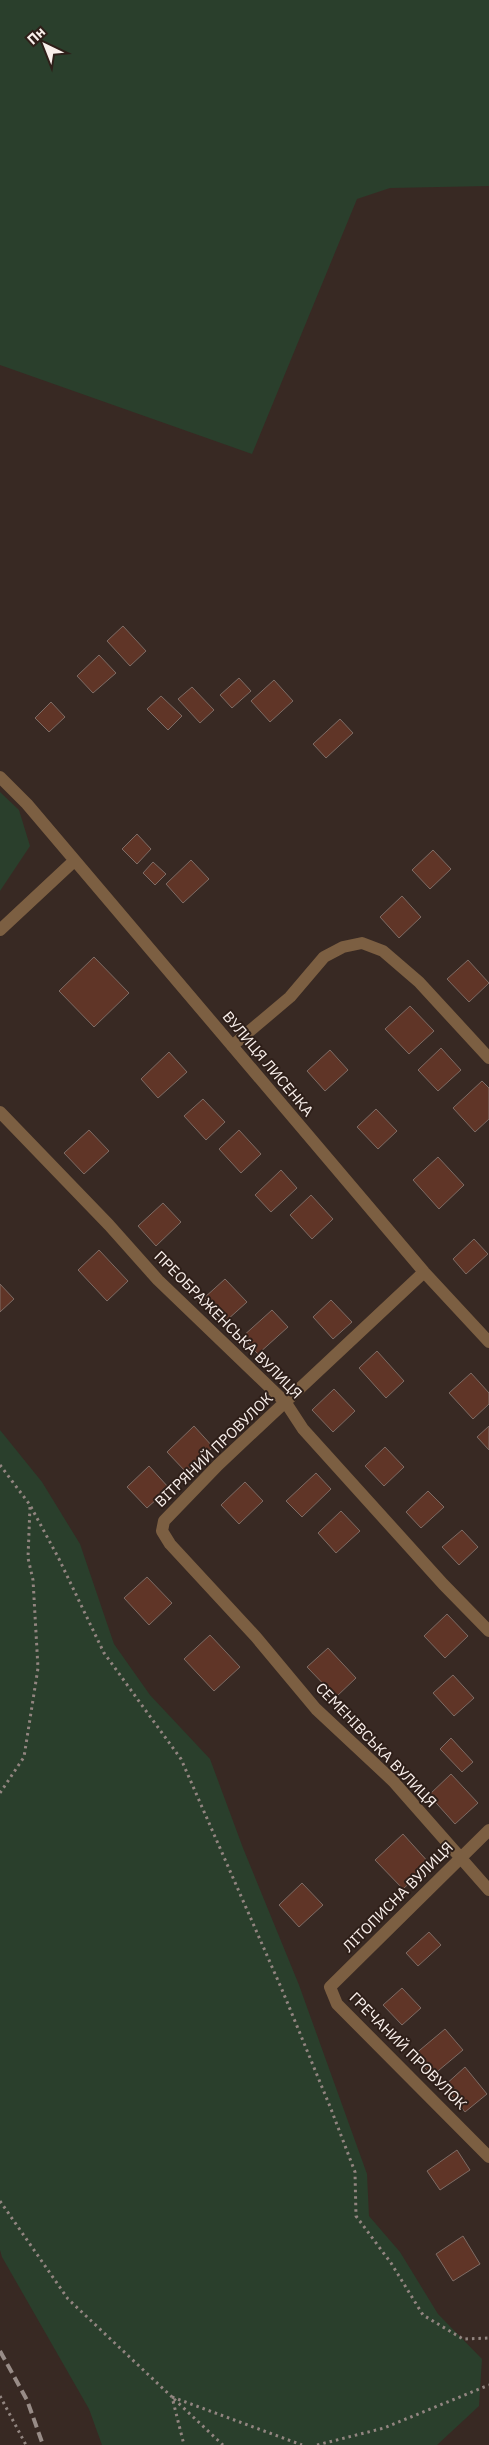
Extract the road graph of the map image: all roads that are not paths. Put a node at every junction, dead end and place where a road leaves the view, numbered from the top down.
1 (0, 777) edge
2 (74, 861) junction
3 (0, 930) edge
4 (232, 1046) junction
5 (489, 1058) edge
6 (0, 1112) edge
7 (424, 1272) junction
8 (489, 1342) edge
9 (286, 1403) junction
10 (162, 1531) joint
11 (489, 1631) edge
12 (489, 1830) edge
13 (460, 1858) junction
14 (489, 1890) edge
15 (330, 1987) joint
16 (489, 2157) edge

1 - 2 street, ВУЛИЦЯ ЛИСЕНКА
2 - 3 street
2 - 4 street, ВУЛИЦЯ ЛИСЕНКА
4 - 5 street
4 - 7 street, ВУЛИЦЯ ЛИСЕНКА
6 - 9 street, ПРЕОБРАЖЕНСЬКА ВУЛИЦЯ
7 - 8 street, ВУЛИЦЯ ЛИСЕНКА
7 - 9 street, ВІТРЯНИЙ ПРОВУЛОК
9 - 10 street, ВІТРЯНИЙ ПРОВУЛОК
9 - 11 street, ПРЕОБРАЖЕНСЬКА ВУЛИЦЯ
10 - 13 street, СЕМЕНІВСЬКА ВУЛИЦЯ
12 - 13 street, ЛІТОПИСНА ВУЛИЦЯ
13 - 14 street, СЕМЕНІВСЬКА ВУЛИЦЯ
13 - 15 street, ЛІТОПИСНА ВУЛИЦЯ
15 - 16 street, ГРЕЧАНИЙ ПРОВУЛОК

